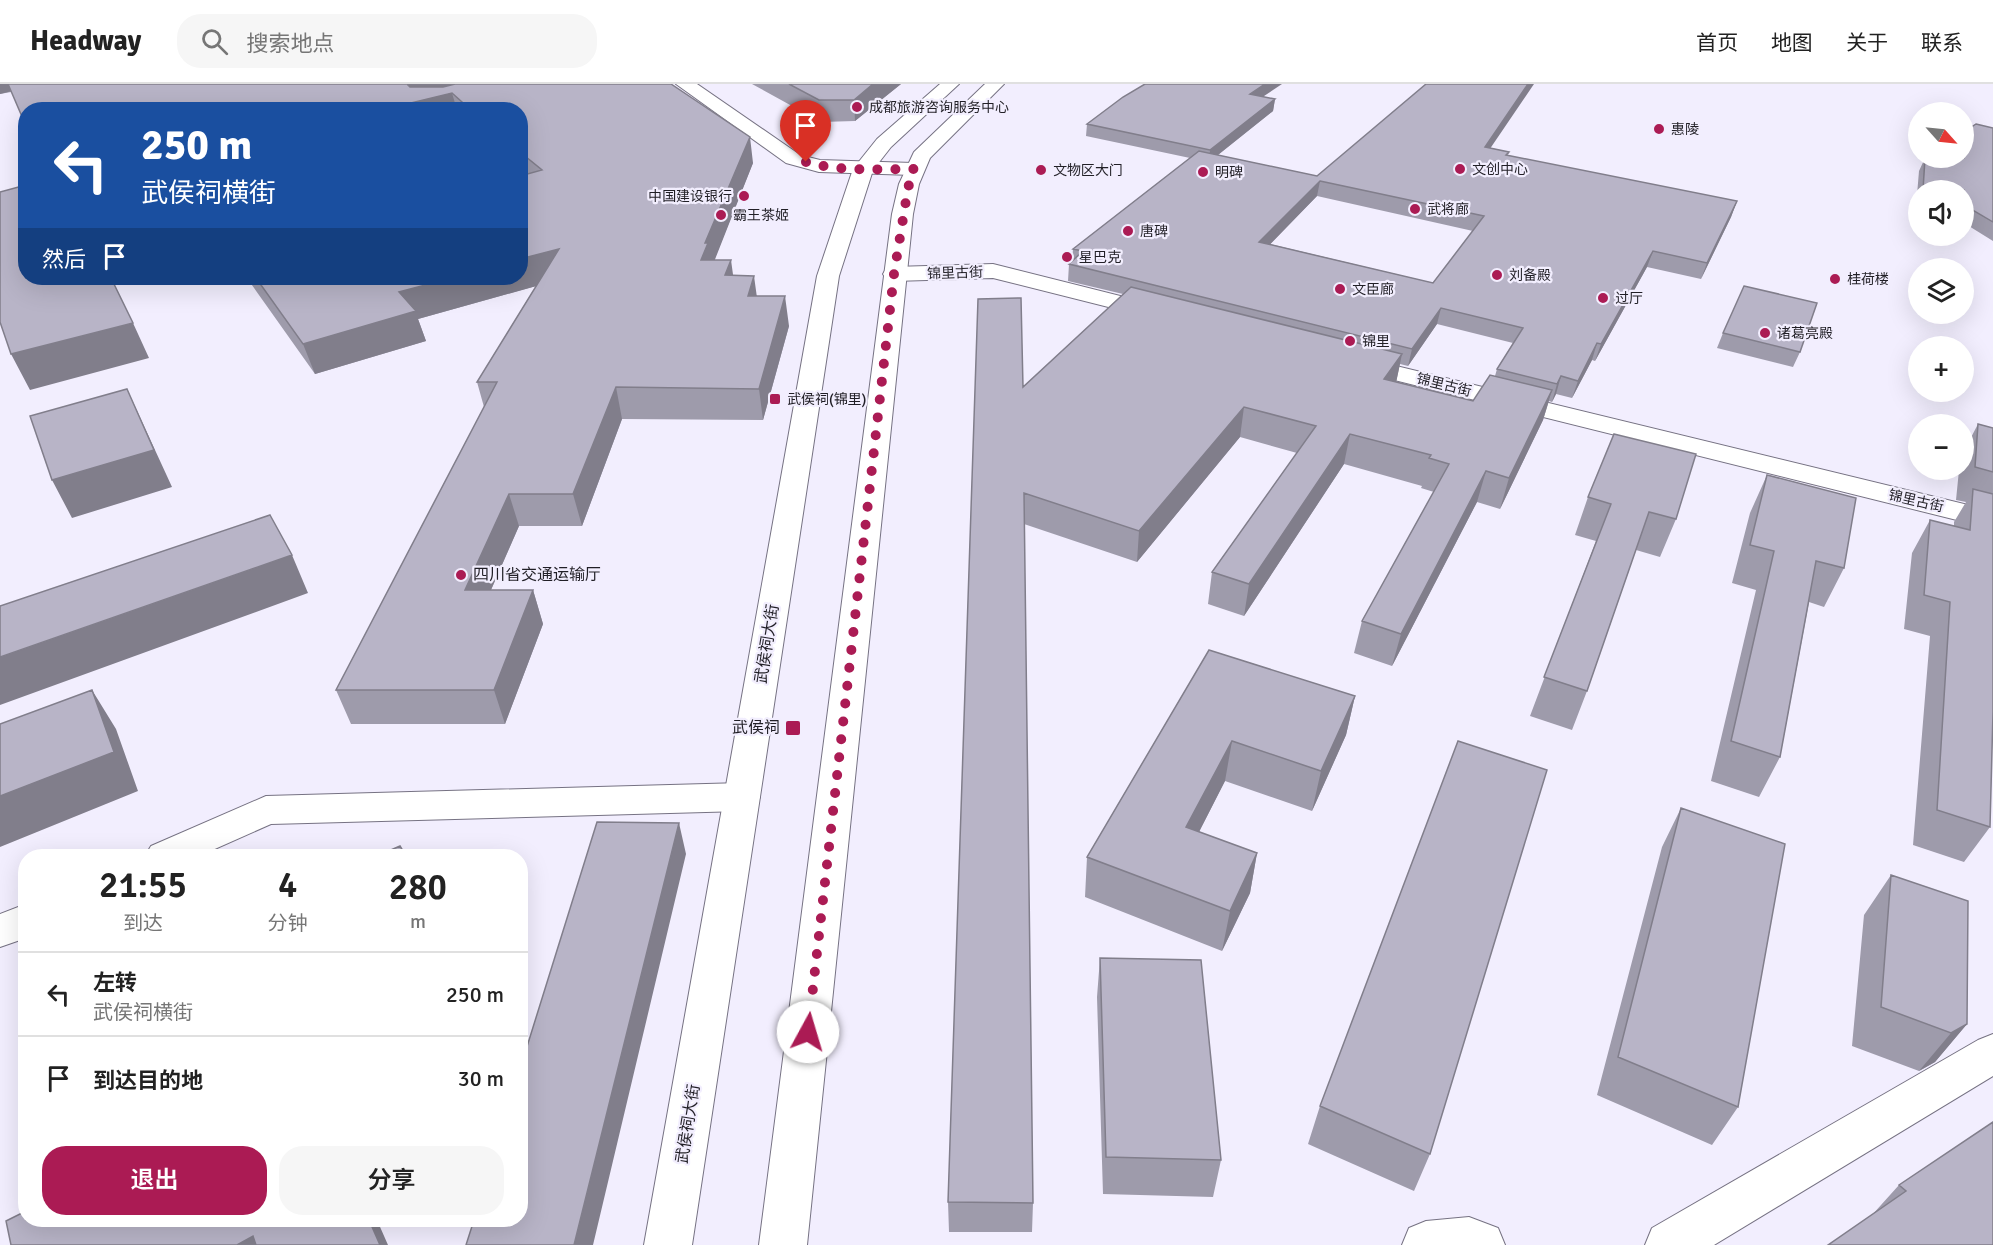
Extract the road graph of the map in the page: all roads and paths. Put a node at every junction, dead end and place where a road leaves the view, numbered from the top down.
1 (685, 84) edge
2 (951, 84) edge
3 (995, 84) edge
4 (863, 169) junction
5 (914, 169) junction
6 (894, 274) junction
7 (1188, 320) edge
8 (1337, 358) edge
9 (1993, 520) edge
10 (742, 797) junction
11 (180, 849) edge
12 (18, 923) edge
13 (0, 931) edge
14 (1993, 1053) edge
15 (668, 1245) edge
16 (783, 1245) edge
17 (1426, 1245) edge
18 (1481, 1245) edge
19 (1670, 1245) edge

1 - 4 main road
2 - 4 main road, 武侯祠大街
3 - 5 main road
4 - 5 main road
4 - 10 main road, 武侯祠大街
5 - 6 main road
6 - 7 main road, 锦里古街
6 - 16 main road
8 - 9 main road, 锦里古街
10 - 11 main road
10 - 15 main road, 武侯祠大街
12 - 13 main road
14 - 19 main road
17 - 18 main road

